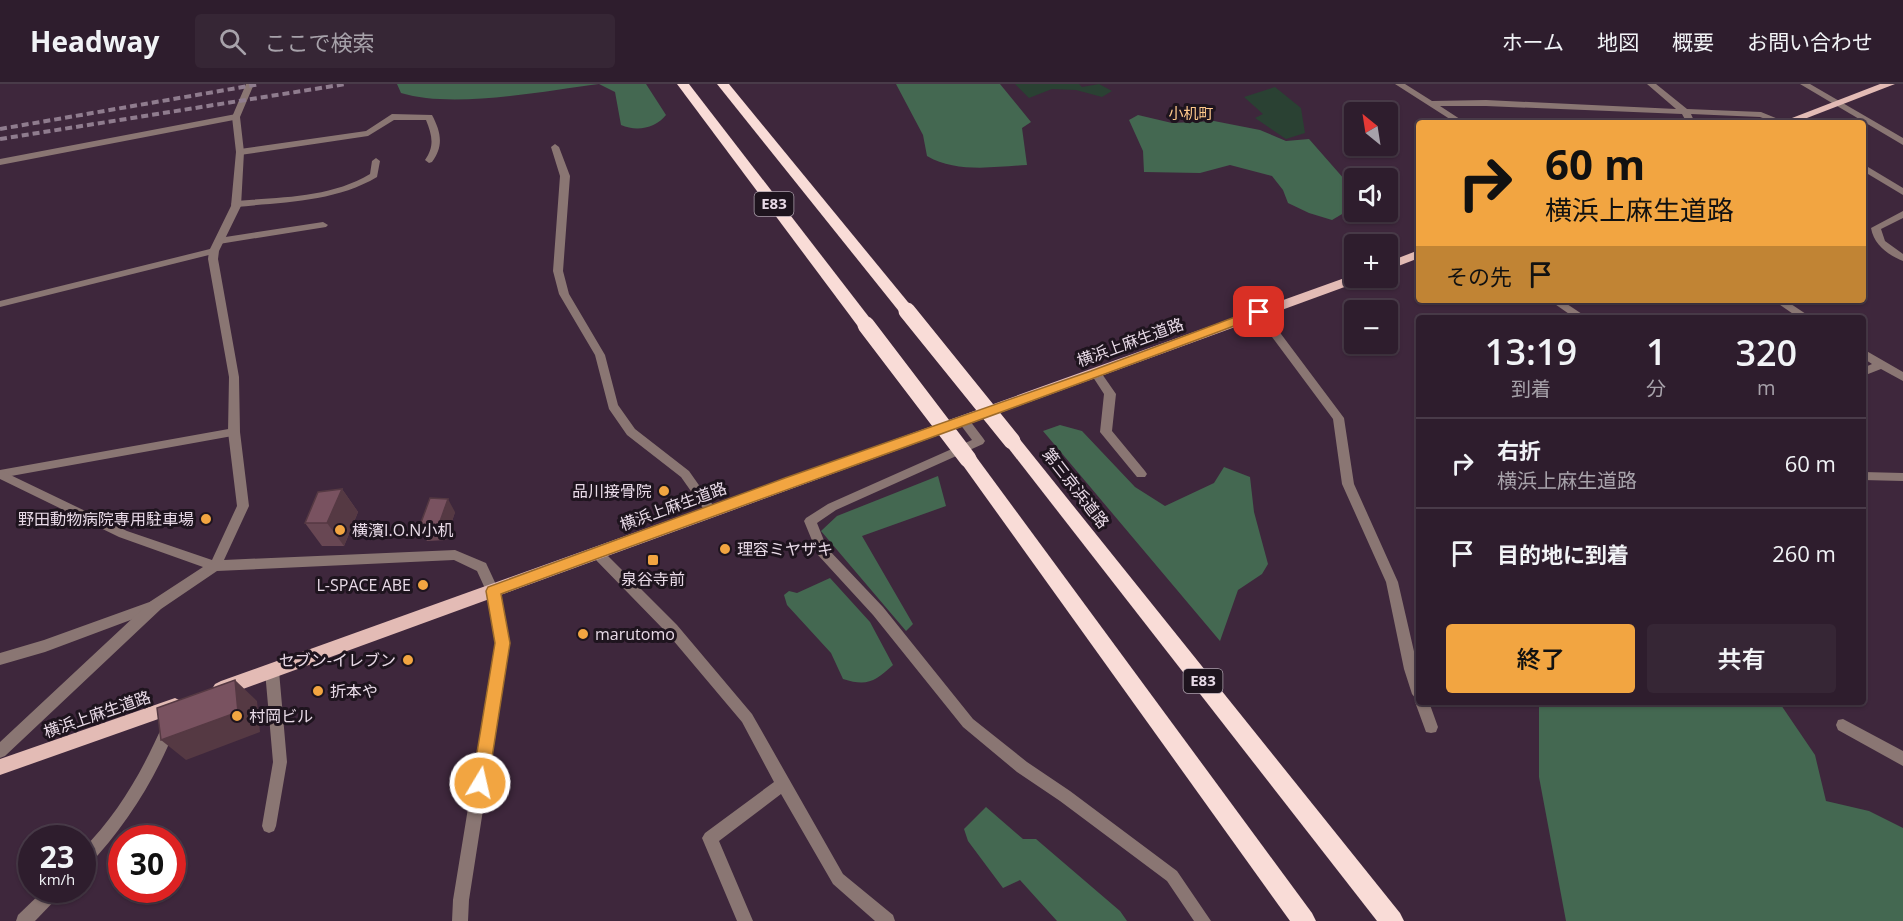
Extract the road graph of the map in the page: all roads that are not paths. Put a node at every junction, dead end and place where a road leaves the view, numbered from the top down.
1 (250, 84) edge
2 (683, 84) edge
3 (723, 84) edge
4 (1398, 84) edge
5 (1651, 84) edge
6 (1804, 84) edge
7 (1890, 84) edge
8 (1433, 103) junction
9 (1836, 103) junction
10 (1686, 113) junction
11 (236, 117) junction
12 (1458, 120) edge
13 (1690, 120) edge
14 (1775, 120) edge
15 (1792, 120) edge
16 (1865, 120) edge
17 (1866, 120) edge
18 (1903, 142) edge
19 (555, 147) dead end
20 (240, 152) junction
21 (429, 160) dead end
22 (376, 161) dead end
23 (0, 162) edge
24 (1866, 169) edge
25 (1903, 192) edge
26 (236, 204) junction
27 (1903, 214) edge
28 (323, 225) dead end
29 (219, 241) junction
30 (214, 251) junction
31 (1416, 255) edge
32 (1903, 258) edge
33 (1398, 262) edge
34 (1344, 283) edge
35 (1559, 303) edge
36 (1783, 303) edge
37 (0, 304) edge
38 (1259, 312) junction
39 (1578, 315) edge
40 (1802, 315) edge
41 (1866, 355) edge
42 (1881, 364) junction
43 (1866, 371) edge
44 (1096, 374) junction
45 (1903, 377) edge
46 (963, 420) junction
47 (234, 432) junction
48 (0, 474) edge
49 (1141, 474) dead end
50 (1866, 476) edge
51 (1903, 477) edge
52 (711, 511) junction
53 (597, 553) junction
54 (214, 566) junction
55 (493, 591) junction
56 (156, 605) junction
57 (0, 659) edge
58 (272, 671) junction
59 (1416, 685) edge
60 (209, 694) edge
61 (182, 703) joint
62 (1423, 705) edge
63 (1843, 725) dead end
64 (1431, 727) dead end
65 (0, 750) edge
66 (1903, 759) edge
67 (0, 767) edge
68 (783, 784) junction
69 (269, 826) dead end
70 (96, 848) edge
71 (42, 903) edge
72 (24, 921) edge
73 (460, 921) edge
74 (745, 921) edge
75 (886, 921) edge
76 (1203, 921) edge
77 (1304, 921) edge
78 (1392, 921) edge

1 - 11 street
2 - 77 highway, E83, bridge
3 - 78 highway, 第三京浜道路 / E83, bridge
4 - 8 street
5 - 10 street
6 - 9 street
7 - 9 main road
8 - 10 street
8 - 12 street
9 - 15 main road
9 - 16 street
10 - 13 street
10 - 14 street
11 - 20 street
11 - 23 street
17 - 18 street
19 - 52 street
20 - 21 street
20 - 26 street
22 - 26 street
24 - 25 street
26 - 29 street
27 - 32 street
28 - 29 street
29 - 30 street
30 - 37 street
30 - 47 street
31 - 33 main road
34 - 38 main road, 横浜上麻生道路
35 - 39 street
36 - 40 street
38 - 44 main road, 横浜上麻生道路
38 - 59 street
41 - 42 street
42 - 43 street
42 - 45 street
44 - 46 main road, 横浜上麻生道路
44 - 49 street
46 - 52 main road, 横浜上麻生道路
46 - 76 street
47 - 48 street
47 - 54 street
48 - 54 street
50 - 51 street
52 - 53 main road, 横浜上麻生道路
53 - 55 main road, 横浜上麻生道路
53 - 68 street
54 - 55 street
54 - 56 street
55 - 58 main road, 横浜上麻生道路
55 - 73 street
56 - 57 street
56 - 65 street
58 - 60 main road, 横浜上麻生道路
58 - 69 street
61 - 67 main road, 横浜上麻生道路
61 - 70 street
62 - 64 street
63 - 66 street
68 - 74 street
68 - 75 street
71 - 72 street

